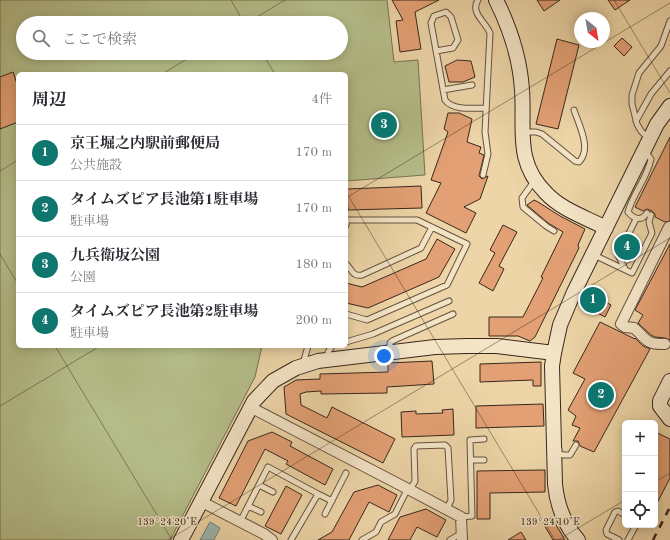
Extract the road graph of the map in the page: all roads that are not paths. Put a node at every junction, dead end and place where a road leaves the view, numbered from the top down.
1 (478, 0) edge
2 (496, 0) edge
3 (670, 21) edge
4 (436, 51) junction
5 (670, 71) edge
6 (472, 85) dead end
7 (443, 90) junction
8 (670, 106) edge
9 (486, 108) junction
10 (574, 110) dead end
11 (636, 121) junction
12 (522, 132) junction
13 (647, 145) junction
14 (483, 175) dead end
15 (535, 179) junction
16 (636, 219) junction
17 (348, 220) edge
18 (432, 227) junction
19 (606, 228) junction
20 (670, 228) edge
21 (554, 231) dead end
22 (592, 254) junction
23 (348, 266) edge
24 (625, 269) junction
25 (449, 301) dead end
26 (453, 314) dead end
27 (348, 315) edge
28 (348, 341) edge
29 (665, 344) dead end
30 (307, 348) edge
31 (331, 348) edge
32 (390, 352) junction
33 (554, 353) junction
34 (328, 360) junction
35 (303, 365) junction
36 (670, 381) edge
37 (250, 407) junction
38 (670, 419) edge
39 (553, 423) junction
40 (484, 439) dead end
41 (576, 445) dead end
42 (471, 460) junction
43 (484, 460) dead end
44 (346, 473) dead end
45 (259, 485) junction
46 (409, 489) junction
47 (273, 492) dead end
48 (318, 494) junction
49 (332, 501) junction
50 (202, 502) junction
51 (248, 506) junction
52 (447, 509) junction
53 (262, 512) dead end
54 (622, 513) edge
55 (325, 514) dead end
56 (461, 517) junction
57 (240, 522) junction
58 (634, 528) edge
59 (462, 536) edge
60 (181, 540) edge
61 (272, 540) edge
62 (291, 540) edge
63 (362, 540) edge
64 (450, 540) edge
65 (578, 540) edge
66 (619, 540) edge
67 (628, 540) edge

1 - 9 lane
2 - 12 street
3 - 11 lane
4 - 4 lane
4 - 7 lane
5 - 11 lane
6 - 7 lane
7 - 9 lane
8 - 13 street
9 - 14 lane
10 - 12 lane
11 - 13 lane
12 - 15 street
13 - 16 lane
13 - 19 street
15 - 19 street
15 - 21 lane
16 - 24 lane
16 - 24 lane
17 - 18 lane
18 - 23 lane
18 - 27 lane
19 - 22 street
20 - 29 street
22 - 24 lane
22 - 33 street
25 - 28 lane
26 - 32 lane
30 - 35 lane
31 - 34 lane
32 - 33 street
32 - 34 street
33 - 39 street
34 - 35 street
35 - 37 street
36 - 38 street
37 - 46 street
37 - 50 street
39 - 41 lane
39 - 65 street
40 - 42 lane
42 - 43 lane
42 - 56 lane
44 - 49 lane
45 - 47 lane
45 - 48 lane
45 - 51 lane
46 - 52 street
46 - 52 lane
46 - 63 lane
48 - 49 lane
48 - 62 lane
49 - 55 lane
50 - 57 street
50 - 60 street
51 - 53 lane
51 - 57 lane
52 - 56 street
54 - 66 lane
56 - 59 street
57 - 61 street
58 - 67 lane
59 - 64 lane

